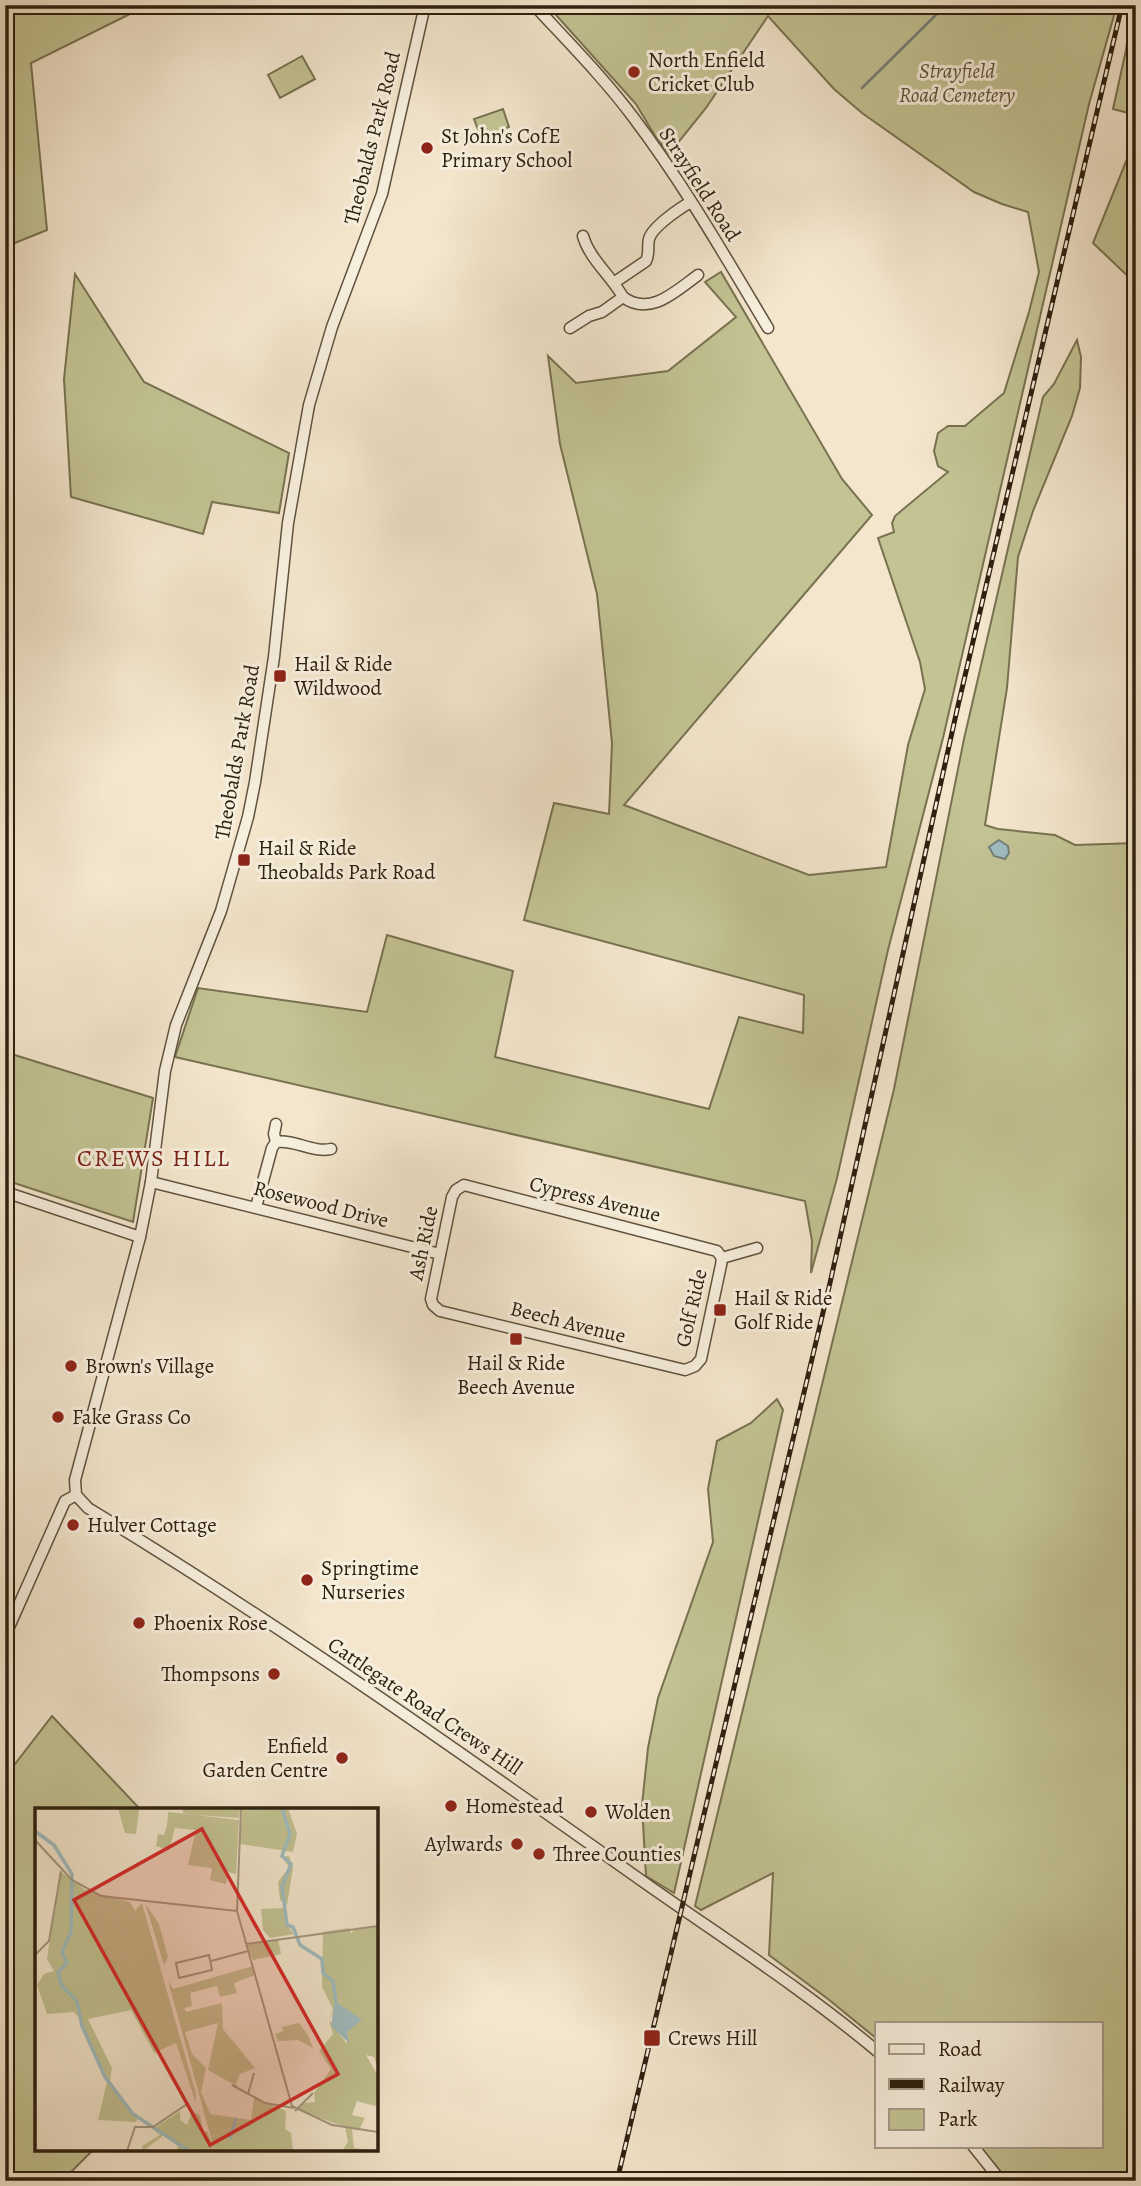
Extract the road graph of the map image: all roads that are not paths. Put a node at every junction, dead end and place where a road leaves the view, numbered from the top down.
1 (425, 5) edge
2 (534, 5) edge
3 (691, 202) junction
4 (583, 236) dead end
5 (698, 275) dead end
6 (615, 282) junction
7 (623, 297) junction
8 (570, 328) dead end
9 (768, 328) dead end
10 (276, 1124) dead end
11 (276, 1142) junction
12 (331, 1149) dead end
13 (151, 1182) junction
14 (456, 1190) joint
15 (5, 1192) edge
16 (256, 1207) junction
17 (140, 1237) junction
18 (757, 1248) dead end
19 (440, 1254) junction
20 (722, 1258) junction
21 (433, 1305) joint
22 (695, 1366) joint
23 (78, 1498) junction
24 (5, 1636) edge
25 (875, 2049) edge
26 (975, 2148) edge
27 (1001, 2181) edge

1 - 13 street, Theobalds Park Road
2 - 3 street, Strayfield Road
3 - 6 street
3 - 9 street, Strayfield Road
4 - 6 street
5 - 7 street
6 - 7 street
7 - 8 street
10 - 11 street
11 - 12 street
11 - 16 street
13 - 16 street, Rosewood Drive
13 - 17 street, Theobalds Park Road
14 - 19 street, Ash Ride
14 - 20 street, Cypress Avenue
15 - 17 street
16 - 19 street, Rosewood Drive
17 - 23 street, Theobalds Park Road
18 - 20 street
19 - 21 street, Ash Ride
20 - 22 street, Golf Ride
21 - 22 street, Beech Avenue
23 - 24 street
23 - 25 street, Cattlegate Road Crews Hill
26 - 27 street

